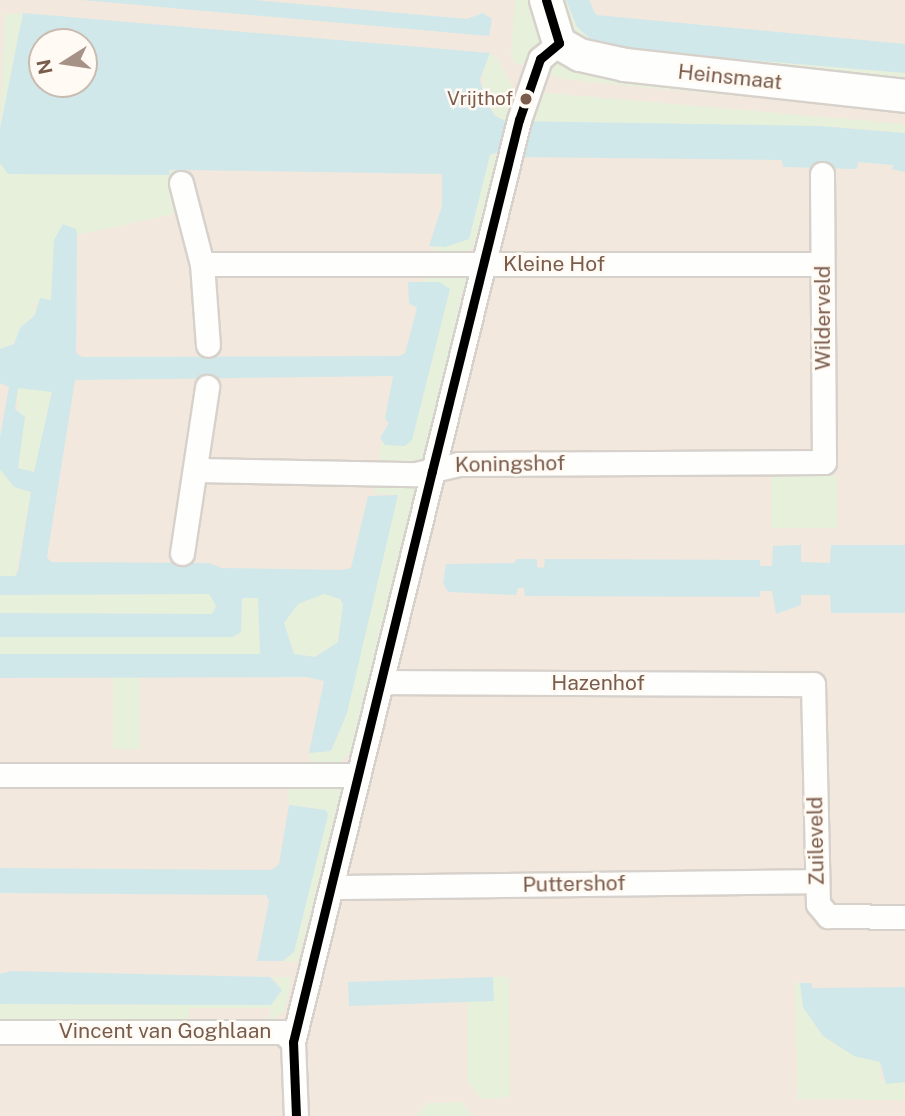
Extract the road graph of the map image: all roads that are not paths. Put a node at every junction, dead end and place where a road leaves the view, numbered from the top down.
1 (546, 0) edge
2 (559, 43) junction
3 (905, 96) edge
4 (822, 174) dead end
5 (181, 183) dead end
6 (202, 264) junction
7 (483, 264) junction
8 (822, 264) junction
9 (208, 345) dead end
10 (207, 387) dead end
11 (824, 462) joint
12 (198, 470) junction
13 (432, 471) junction
14 (182, 553) dead end
15 (383, 681) junction
16 (813, 684) joint
17 (0, 775) edge
18 (358, 775) junction
19 (816, 881) junction
20 (332, 887) junction
21 (905, 917) edge
22 (0, 1032) edge
23 (293, 1042) junction
24 (296, 1116) edge

1 - 2 street
2 - 3 street, Heinsmaat
2 - 7 street
4 - 8 street, Wilderveld
5 - 6 street
6 - 7 street, Kleine Hof
6 - 9 street
7 - 8 street, Kleine Hof
7 - 13 street
8 - 11 street, Wilderveld
10 - 12 street
11 - 13 street, Koningshof
12 - 13 street, Koningshof
12 - 14 street
13 - 15 street
15 - 16 street, Hazenhof
15 - 18 street
16 - 19 street, Zuileveld
17 - 18 street
18 - 20 street
19 - 20 street, Puttershof
19 - 21 street, Zuileveld
20 - 23 street
22 - 23 street, Vincent van Goghlaan
23 - 24 street, Vincent van Goghlaan

